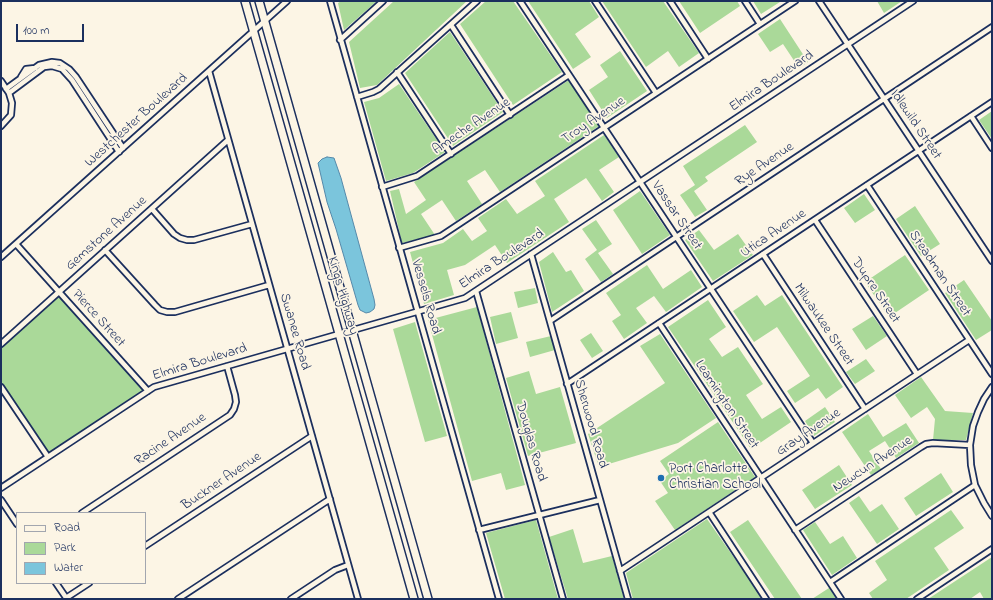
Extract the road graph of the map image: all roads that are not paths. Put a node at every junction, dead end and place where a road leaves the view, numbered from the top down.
1 (245, 1) edge
2 (259, 1) edge
3 (287, 1) edge
4 (330, 1) edge
5 (383, 1) edge
6 (477, 1) edge
7 (520, 1) edge
8 (595, 1) edge
9 (670, 1) edge
10 (745, 1) edge
11 (795, 1) edge
12 (819, 1) edge
13 (913, 1) edge
14 (265, 21) junction
15 (451, 24) junction
16 (760, 24) junction
17 (992, 28) edge
18 (254, 31) junction
19 (340, 40) junction
20 (848, 44) junction
21 (708, 58) junction
22 (56, 64) junction
23 (209, 71) junction
24 (398, 72) junction
25 (569, 76) junction
26 (1, 81) edge
27 (20, 81) junction
28 (7, 91) junction
29 (656, 93) junction
30 (357, 97) junction
31 (884, 99) junction
32 (992, 102) edge
33 (510, 114) junction
34 (971, 116) junction
35 (1, 126) edge
36 (604, 128) junction
37 (228, 140) junction
38 (992, 148) edge
39 (121, 150) junction
40 (919, 151) junction
41 (451, 154) junction
42 (640, 182) junction
43 (867, 185) junction
44 (382, 187) junction
45 (152, 209) junction
46 (815, 220) junction
47 (252, 224) junction
48 (676, 237) junction
49 (16, 244) junction
50 (399, 248) junction
51 (106, 250) junction
52 (531, 254) junction
53 (763, 254) junction
54 (1, 257) edge
55 (992, 262) edge
56 (269, 285) junction
57 (711, 289) junction
58 (476, 291) junction
59 (59, 292) junction
60 (418, 312) junction
61 (550, 321) junction
62 (658, 323) junction
63 (352, 331) junction
64 (339, 334) junction
65 (969, 340) junction
66 (1, 344) edge
67 (287, 349) junction
68 (227, 366) junction
69 (917, 374) junction
70 (992, 374) edge
71 (568, 384) junction
72 (1, 387) edge
73 (992, 387) edge
74 (148, 391) junction
75 (865, 409) junction
76 (312, 436) junction
77 (813, 443) junction
78 (970, 445) junction
79 (48, 457) junction
80 (761, 478) junction
81 (975, 485) junction
82 (1, 488) edge
83 (330, 499) junction
84 (1, 500) edge
85 (600, 500) junction
86 (84, 512) edge
87 (709, 512) junction
88 (540, 515) junction
89 (992, 516) edge
90 (16, 522) edge
91 (479, 530) junction
92 (795, 530) junction
93 (146, 545) edge
94 (992, 549) edge
95 (348, 565) junction
96 (620, 571) junction
97 (830, 582) junction
98 (57, 584) edge
99 (88, 584) edge
100 (66, 599) edge
101 (178, 599) edge
102 (291, 599) edge
103 (358, 599) edge
104 (414, 599) edge
105 (428, 599) edge
106 (499, 599) edge
107 (563, 599) edge
108 (628, 599) edge
109 (766, 599) edge
110 (841, 599) edge
111 (917, 599) edge

1 - 18 main road, Kings Highway
2 - 14 main road, Kings Highway
3 - 14 street, Westchester Boulevard
4 - 19 street, Vessels Road
5 - 19 street
6 - 15 street
7 - 25 street, Vassar Street
8 - 29 street
9 - 21 street
10 - 16 street
11 - 16 street, Troy Avenue
12 - 20 street, Idlewild Street
13 - 20 street, Elmira Boulevard
14 - 18 street, Westchester Boulevard
14 - 63 main road, Kings Highway
15 - 24 street
15 - 33 street
16 - 21 street, Troy Avenue
17 - 31 street, Rye Avenue
18 - 23 street, Westchester Boulevard
18 - 64 main road, Kings Highway
19 - 30 street, Vessels Road
20 - 31 street, Idlewild Street
20 - 42 street, Elmira Boulevard
21 - 29 street, Troy Avenue
22 - 27 street
22 - 27 street
22 - 39 street
23 - 37 street, Swanee Road
23 - 39 street, Westchester Boulevard
24 - 30 street
24 - 41 street
25 - 33 street, Ameche Avenue
25 - 36 street, Vassar Street
26 - 28 street
27 - 28 street
28 - 35 street
29 - 36 street, Troy Avenue
30 - 44 street, Vessels Road
31 - 40 street, Idlewild Street
31 - 48 street, Rye Avenue
32 - 34 street, Utica Avenue
33 - 41 street, Ameche Avenue
34 - 38 street
34 - 40 street, Utica Avenue
36 - 42 street, Vassar Street
36 - 50 street, Troy Avenue
37 - 45 street, Gemstone Avenue
37 - 47 street, Swanee Road
39 - 49 street, Westchester Boulevard
40 - 43 street, Utica Avenue
40 - 55 street, Idlewild Street
41 - 44 street, Ameche Avenue
42 - 48 street, Vassar Street
42 - 52 street, Elmira Boulevard
43 - 46 street, Utica Avenue
43 - 65 street, Steadman Street
44 - 50 street, Vessels Road
45 - 47 street
45 - 51 street, Gemstone Avenue
46 - 53 street, Utica Avenue
46 - 69 street, Dupre Street
47 - 56 street, Swanee Road
48 - 57 street, Vassar Street
48 - 61 street, Rye Avenue
49 - 54 street, Westchester Boulevard
49 - 59 street, Pierce Street
50 - 60 street, Vessels Road
51 - 56 street
51 - 59 street, Gemstone Avenue
52 - 58 street, Elmira Boulevard
52 - 61 street, Sherwood Road
53 - 57 street, Utica Avenue
53 - 75 street, Milwaukee Street
56 - 67 street, Swanee Road
57 - 62 street, Utica Avenue
57 - 77 street, Vassar Street
58 - 60 street, Elmira Boulevard
58 - 88 street, Douglas Road
59 - 66 street, Gemstone Avenue
59 - 74 street, Pierce Street
60 - 63 street, Elmira Boulevard
60 - 91 street, Vessels Road
61 - 71 street, Sherwood Road
62 - 71 street, Utica Avenue
62 - 80 street, Leamington Street
63 - 64 street, Elmira Boulevard
63 - 105 main road, Kings Highway
64 - 67 street, Elmira Boulevard
64 - 104 main road, Kings Highway
65 - 69 street, Gray Avenue
65 - 70 street, Steadman Street
67 - 68 street, Elmira Boulevard
67 - 76 street, Swanee Road
68 - 74 street, Elmira Boulevard
68 - 86 street, Racine Avenue
69 - 75 street, Gray Avenue
71 - 85 street, Sherwood Road
72 - 79 street
73 - 78 street
74 - 79 street, Elmira Boulevard
75 - 77 street, Gray Avenue
76 - 83 street, Swanee Road
76 - 93 street, Buckner Avenue
77 - 80 street, Gray Avenue
78 - 81 street
78 - 92 street, Newcun Avenue
79 - 82 street, Elmira Boulevard
80 - 87 street, Gray Avenue
80 - 92 street, Leamington Street
81 - 89 street
81 - 97 street
83 - 95 street, Swanee Road
83 - 101 street
84 - 90 street
85 - 88 street
85 - 96 street, Sherwood Road
87 - 96 street, Gray Avenue
87 - 109 street
88 - 91 street
88 - 107 street, Douglas Road
91 - 106 street, Vessels Road
92 - 97 street, Leamington Street
94 - 111 street
95 - 102 street
95 - 103 street, Swanee Road
96 - 108 street, Sherwood Road
97 - 110 street, Leamington Street
98 - 100 street
99 - 100 street

